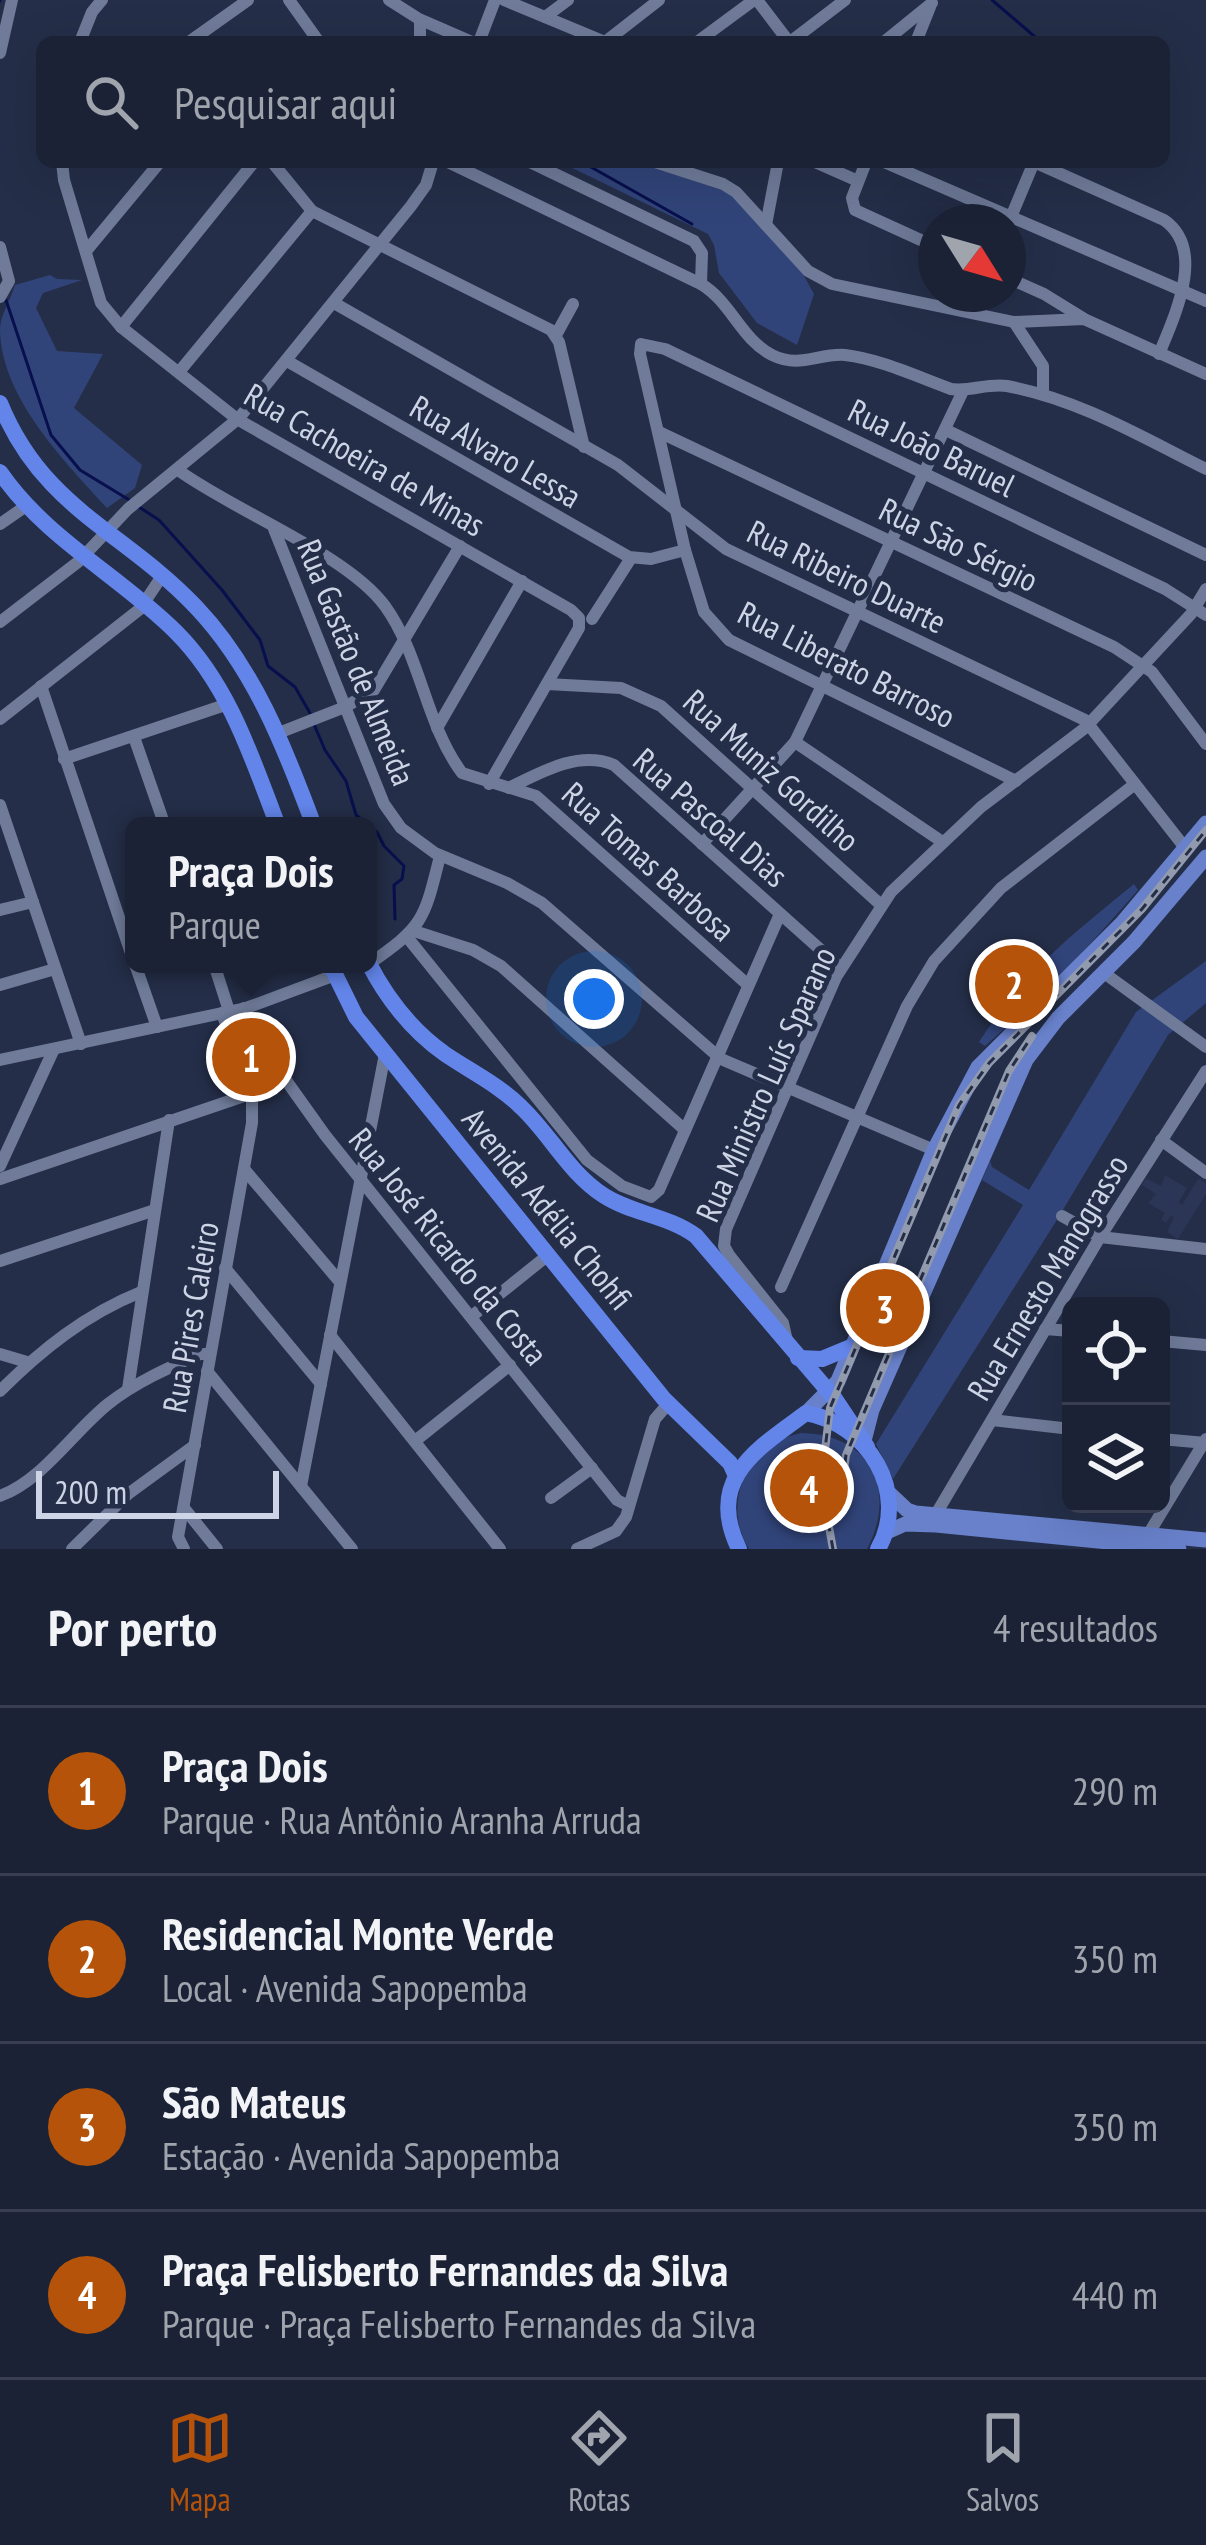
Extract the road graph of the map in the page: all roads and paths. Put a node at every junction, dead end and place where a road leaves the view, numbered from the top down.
1 (12, 0) edge
2 (102, 0) edge
3 (248, 0) edge
4 (290, 0) edge
5 (389, 0) edge
6 (500, 0) edge
7 (568, 0) edge
8 (659, 0) edge
9 (756, 0) edge
10 (845, 0) edge
11 (932, 2) edge
12 (545, 17) junction
13 (420, 20) junction
14 (82, 36) edge
15 (197, 36) edge
16 (316, 36) edge
17 (421, 36) edge
18 (461, 36) edge
19 (479, 36) edge
20 (591, 36) edge
21 (613, 36) edge
22 (705, 36) edge
23 (784, 36) edge
24 (797, 36) edge
25 (891, 36) edge
26 (918, 36) edge
27 (0, 53) edge
28 (64, 168) edge
29 (155, 168) edge
30 (249, 168) edge
31 (277, 168) edge
32 (431, 168) edge
33 (460, 168) edge
34 (542, 168) edge
35 (674, 168) edge
36 (777, 168) edge
37 (829, 168) edge
38 (863, 168) edge
39 (898, 168) edge
40 (1031, 168) edge
41 (1047, 168) edge
42 (858, 181) junction
43 (981, 204) edge
44 (1016, 204) edge
45 (312, 211) junction
46 (766, 224) junction
47 (1026, 224) edge
48 (918, 239) edge
49 (381, 245) junction
50 (0, 247) edge
51 (87, 250) junction
52 (701, 284) junction
53 (1026, 286) edge
54 (3, 292) edge
55 (1184, 292) junction
56 (1206, 301) edge
57 (334, 303) junction
58 (573, 304) dead end
59 (1084, 319) junction
60 (1014, 322) junction
61 (121, 326) junction
62 (556, 335) junction
63 (640, 354) joint
64 (1159, 354) junction
65 (286, 361) junction
66 (179, 372) junction
67 (1206, 374) edge
68 (963, 391) junction
69 (1042, 394) junction
70 (0, 403) edge
71 (238, 419) junction
72 (946, 430) junction
73 (659, 432) junction
74 (584, 447) junction
75 (1206, 469) edge
76 (178, 470) junction
77 (0, 472) edge
78 (925, 473) junction
79 (26, 506) junction
80 (675, 508) junction
81 (0, 524) edge
82 (274, 529) junction
83 (892, 541) junction
84 (95, 543) junction
85 (460, 546) junction
86 (685, 550) junction
87 (1206, 555) edge
88 (631, 558) junction
89 (163, 576) junction
90 (522, 581) junction
91 (1206, 590) edge
92 (145, 604) junction
93 (858, 611) junction
94 (1202, 611) edge
95 (592, 619) dead end
96 (0, 622) edge
97 (404, 641) junction
98 (1144, 666) junction
99 (547, 683) junction
100 (41, 686) junction
101 (822, 686) junction
102 (228, 704) junction
103 (345, 707) junction
104 (0, 718) edge
105 (1088, 724) junction
106 (437, 728) junction
107 (276, 734) junction
108 (134, 736) junction
109 (795, 742) junction
110 (1206, 744) edge
111 (64, 759) junction
112 (1016, 782) junction
113 (489, 784) junction
114 (1136, 784) junction
115 (508, 788) junction
116 (754, 788) junction
117 (0, 805) edge
118 (162, 817) edge
119 (274, 817) edge
120 (310, 817) edge
121 (1206, 824) edge
122 (5, 834) edge
123 (941, 841) junction
124 (702, 844) junction
125 (1186, 849) junction
126 (440, 856) junction
127 (1206, 857) edge
128 (33, 902) junction
129 (1167, 904) junction
130 (881, 905) junction
131 (0, 910) edge
132 (780, 914) junction
133 (1118, 927) junction
134 (411, 934) junction
135 (125, 937) edge
136 (377, 957) edge
137 (841, 968) junction
138 (55, 969) junction
139 (138, 973) edge
140 (217, 973) edge
141 (325, 973) edge
142 (334, 973) edge
143 (373, 973) edge
144 (1104, 973) junction
145 (0, 985) edge
146 (748, 986) junction
147 (232, 1011) junction
148 (157, 1027) junction
149 (81, 1044) junction
150 (1206, 1047) edge
151 (54, 1049) junction
152 (385, 1054) junction
153 (718, 1057) junction
154 (0, 1060) edge
155 (1206, 1071) edge
156 (281, 1076) junction
157 (788, 1087) junction
158 (250, 1094) junction
159 (856, 1118) junction
160 (169, 1120) junction
161 (686, 1130) junction
162 (1161, 1140) junction
163 (934, 1150) junction
164 (0, 1166) edge
165 (244, 1168) junction
166 (1206, 1173) edge
167 (360, 1175) junction
168 (0, 1179) edge
169 (155, 1210) junction
170 (1062, 1216) dead end
171 (1100, 1238) junction
172 (1206, 1249) edge
173 (548, 1256) junction
174 (0, 1261) edge
175 (225, 1268) junction
176 (340, 1282) junction
177 (781, 1287) dead end
178 (141, 1292) junction
179 (472, 1316) junction
180 (1045, 1329) junction
181 (1062, 1330) edge
182 (330, 1336) junction
183 (1170, 1342) edge
184 (1206, 1345) edge
185 (851, 1347) junction
186 (793, 1353) junction
187 (0, 1354) edge
188 (210, 1354) junction
189 (27, 1362) junction
190 (510, 1365) junction
191 (207, 1371) junction
192 (321, 1384) junction
193 (128, 1389) junction
194 (0, 1391) edge
195 (828, 1392) junction
196 (668, 1403) junction
197 (806, 1413) junction
198 (992, 1420) junction
199 (1062, 1428) edge
200 (1170, 1439) edge
201 (415, 1441) junction
202 (1205, 1442) edge
203 (195, 1444) junction
204 (865, 1444) junction
205 (592, 1468) junction
206 (736, 1476) junction
207 (301, 1486) junction
208 (890, 1495) junction
209 (0, 1496) edge
210 (551, 1498) dead end
211 (629, 1506) junction
212 (184, 1508) junction
213 (936, 1514) junction
214 (883, 1540) edge
215 (1206, 1540) edge
216 (1143, 1543) edge
217 (179, 1545) edge
218 (72, 1549) edge
219 (218, 1549) edge
220 (352, 1549) edge
221 (500, 1549) edge
222 (577, 1549) edge
223 (740, 1549) edge
224 (1179, 1549) edge

1 - 27 street
2 - 14 street
3 - 15 street
4 - 16 street
5 - 13 street
6 - 12 street
6 - 19 street
7 - 12 street
8 - 21 street
9 - 22 street
9 - 23 street
10 - 24 street
11 - 25 street
11 - 26 street
12 - 20 street
13 - 17 street
13 - 18 street
28 - 51 street, Rua Cachoeira de Minas
29 - 51 street
30 - 61 street
31 - 45 street
32 - 49 street
33 - 52 street
34 - 52 street
35 - 46 street
36 - 46 street
37 - 42 street
38 - 42 street
39 - 43 street
40 - 44 street
41 - 55 street
42 - 48 street
45 - 49 street
45 - 66 street
46 - 60 street
47 - 55 street
49 - 57 street
49 - 62 street
50 - 54 street
51 - 61 street, Rua Cachoeira de Minas
52 - 68 street
53 - 59 street
55 - 56 street
55 - 64 street
57 - 65 street
57 - 74 street, Rua Ribeiro Duarte
58 - 62 street
59 - 60 street
59 - 64 street
60 - 69 street
61 - 66 street, Rua Cachoeira de Minas
62 - 74 street
63 - 73 street, Rua Liberato Barroso
63 - 78 street, Rua João Baruel
64 - 67 street
65 - 71 street
65 - 88 street, Rua Alvaro Lessa
66 - 71 street, Rua Cachoeira de Minas
68 - 69 street
68 - 72 street
69 - 75 street
70 - 84 highway
71 - 76 street
71 - 85 street, Rua Cachoeira de Minas
72 - 78 street
72 - 87 street
73 - 80 street, Rua Liberato Barroso
73 - 83 street, Rua São Sérgio
74 - 80 street, Rua Ribeiro Duarte
76 - 82 street
76 - 84 street
77 - 79 highway
78 - 83 street
78 - 94 street, Rua João Baruel
79 - 81 street
79 - 84 highway
80 - 86 street, Rua Liberato Barroso
80 - 93 street, Rua Ribeiro Duarte
82 - 97 street
82 - 103 street, Rua Gastão de Almeida
83 - 93 street
83 - 98 street, Rua São Sérgio
84 - 89 highway
84 - 92 highway
84 - 96 street
85 - 90 street, Rua Cachoeira de Minas
85 - 97 street
86 - 88 street
86 - 101 street, Rua Liberato Barroso
88 - 95 street
89 - 92 street
89 - 107 highway
90 - 99 street, Rua Cachoeira de Minas
90 - 106 street
91 - 94 street, Rua Ministro Luís Sparano
92 - 100 street
92 - 102 highway
93 - 101 street
93 - 105 street, Rua Ribeiro Duarte
94 - 98 street, Rua Ministro Luís Sparano
97 - 103 street
97 - 106 street
98 - 105 street, Rua Ministro Luís Sparano
98 - 110 street, Rua São Sérgio
99 - 113 street, Rua Cachoeira de Minas
99 - 116 street, Rua Muniz Gordilho
100 - 104 street
100 - 111 street
101 - 109 street
101 - 112 street, Rua Liberato Barroso
102 - 108 street
102 - 119 highway
103 - 107 street
103 - 126 street, Rua Gastão de Almeida
105 - 112 street, Rua Ministro Luís Sparano
105 - 114 street, Rua Ribeiro Duarte
106 - 113 street
107 - 120 highway
108 - 111 street
108 - 118 street
109 - 116 street
109 - 123 street
111 - 135 street
112 - 123 street, Rua Ministro Luís Sparano
113 - 115 street
114 - 125 street, Rua Ribeiro Duarte
114 - 159 street
115 - 124 street, Rua Pascoal Dias
115 - 146 street, Rua Tomas Barbosa
116 - 124 street
116 - 130 street, Rua Muniz Gordilho
117 - 122 street
121 - 125 main road
122 - 128 street
123 - 130 street, Rua Ministro Luís Sparano
124 - 132 street, Rua Pascoal Dias
125 - 129 main road
125 - 133 main road
126 - 134 street
126 - 153 street, Rua Gastão de Almeida
127 - 129 main road
128 - 131 street
128 - 138 street
129 - 144 main road
130 - 137 street, Rua Ministro Luís Sparano
132 - 137 street, Rua Pascoal Dias
132 - 146 street
133 - 144 main road
133 - 163 main road
134 - 136 street
134 - 161 street
134 - 161 street
137 - 157 street, Rua Ministro Luís Sparano
138 - 145 street
138 - 149 street
139 - 148 street
140 - 147 street
141 - 147 street
142 - 152 highway, Avenida Adélia Chohfi
143 - 186 highway, Avenida Adélia Chohfi
144 - 150 street
144 - 204 main road
146 - 153 street
147 - 148 street
147 - 156 street, Rua José Ricardo da Costa
147 - 158 street
148 - 149 street
149 - 151 street
151 - 154 street
151 - 164 street
152 - 167 street
152 - 173 highway, Avenida Adélia Chohfi
153 - 157 street, Rua Gastão de Almeida
153 - 161 street
155 - 162 street, Rua Ernesto Manograsso
156 - 158 street
156 - 167 street, Rua José Ricardo da Costa
157 - 159 street, Rua Gastão de Almeida
157 - 186 street, Rua Ministro Luís Sparano
158 - 160 street
158 - 165 street, Rua Pires Caleiro
159 - 163 street, Rua Gastão de Almeida
159 - 177 street
160 - 168 street
160 - 169 street
162 - 166 street
162 - 171 street, Rua Ernesto Manograsso
163 - 185 main road
165 - 175 street, Rua Pires Caleiro
165 - 176 street
167 - 176 street
167 - 179 street, Rua José Ricardo da Costa
169 - 174 street
169 - 178 street
170 - 171 street
171 - 172 street
171 - 180 street, Rua Ernesto Manograsso
173 - 179 street
173 - 196 highway, Avenida Adélia Chohfi
175 - 188 street, Rua Pires Caleiro
175 - 192 street
176 - 182 street
178 - 189 street
178 - 193 street
179 - 190 street, Rua José Ricardo da Costa
180 - 181 street
180 - 198 street, Rua Ernesto Manograsso
182 - 192 street
182 - 201 street
183 - 184 street
185 - 186 highway
185 - 195 main road
186 - 195 highway, Avenida Adélia Chohfi
187 - 189 street
188 - 191 street, Rua Pires Caleiro
188 - 193 street
189 - 194 street
190 - 201 street
190 - 205 street, Rua José Ricardo da Costa
191 - 203 street, Rua Pires Caleiro
191 - 207 street
192 - 207 street
193 - 209 street
195 - 197 main road
195 - 204 highway, Avenida Adélia Chohfi
196 - 206 highway, Avenida Adélia Chohfi
196 - 211 street
197 - 204 highway
197 - 206 highway
198 - 199 street
198 - 213 street, Rua Ernesto Manograsso
200 - 202 street
201 - 221 street
202 - 216 street
203 - 212 street, Rua Pires Caleiro
203 - 218 street
204 - 208 highway, Avenida Adélia Chohfi
205 - 210 street
205 - 211 street, Rua José Ricardo da Costa
206 - 223 highway
207 - 220 street
208 - 213 main road
208 - 214 highway
211 - 222 street
212 - 217 street, Rua Pires Caleiro
212 - 219 street
213 - 216 main road
214 - 216 main road
215 - 216 main road
216 - 224 main road

